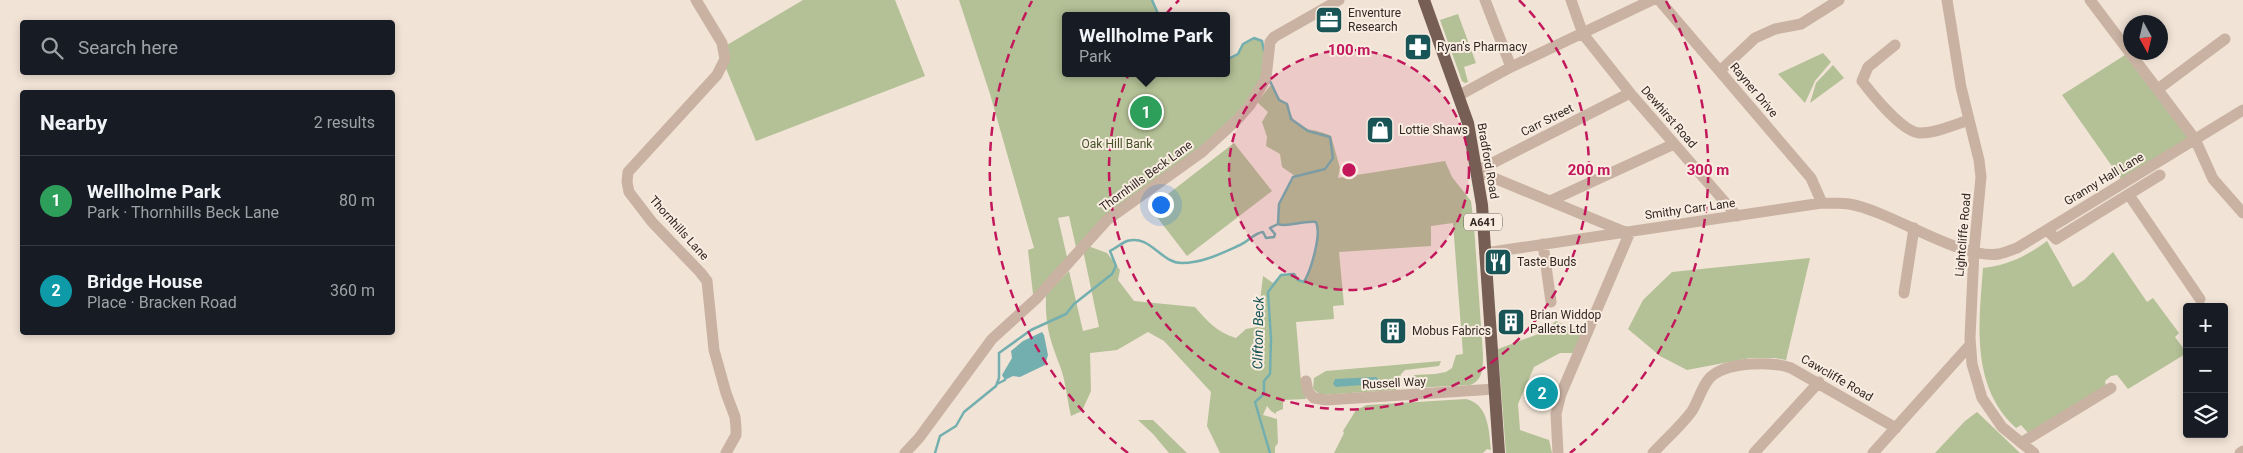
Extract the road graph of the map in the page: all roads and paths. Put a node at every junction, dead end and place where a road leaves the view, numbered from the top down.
1 (696, 0) edge
2 (1339, 0) edge
3 (1424, 0) edge
4 (1485, 0) edge
5 (1571, 0) edge
6 (1652, 0) edge
7 (1659, 0) edge
8 (1839, 0) edge
9 (1947, 0) edge
10 (2090, 0) edge
11 (1583, 34) junction
12 (2225, 39) dead end
13 (1895, 45) dead end
14 (1511, 67) junction
15 (1720, 71) junction
16 (2158, 89) junction
17 (1630, 93) junction
18 (1458, 96) junction
19 (2243, 110) edge
20 (1969, 120) junction
21 (2195, 140) junction
22 (1674, 144) junction
23 (1477, 171) junction
24 (2160, 175) dead end
25 (2129, 194) junction
26 (1550, 201) junction
27 (1822, 203) junction
28 (2243, 213) edge
29 (1738, 216) junction
30 (1914, 228) junction
31 (2047, 230) junction
32 (1628, 232) junction
33 (1543, 244) junction
34 (1974, 252) junction
35 (1485, 253) junction
36 (1904, 293) dead end
37 (2200, 298) dead end
38 (1550, 302) dead end
39 (1970, 345) junction
40 (1306, 381) dead end
41 (1818, 382) junction
42 (2111, 388) dead end
43 (1494, 389) junction
44 (1896, 428) junction
45 (2021, 443) junction
46 (2243, 451) edge
47 (726, 453) edge
48 (905, 453) edge
49 (1499, 453) edge
50 (1558, 453) edge
51 (1653, 453) edge
52 (1754, 453) edge
53 (1873, 453) edge
54 (2034, 453) edge
55 (2240, 453) edge

1 - 47 street, Thornhills Lane
2 - 48 street, Thornhills Beck Lane
3 - 18 main road, Bradford Road / A641
4 - 14 street
5 - 11 street, Dewhirst Road
6 - 11 street
7 - 15 street, Rayner Drive
8 - 15 street
9 - 20 street, Lightcliffe Road
10 - 16 street
11 - 14 street
11 - 17 street, Dewhirst Road
12 - 16 street
13 - 20 street
14 - 18 street
15 - 27 street, Rayner Drive
16 - 21 street
17 - 22 street, Dewhirst Road
17 - 23 street, Carr Street
18 - 23 main road, Bradford Road / A641
19 - 21 street, Granny Hall Lane
20 - 34 street, Lightcliffe Road
21 - 28 street
21 - 31 street, Granny Hall Lane
22 - 26 street
22 - 29 street, Dewhirst Road
23 - 26 street
23 - 35 main road, Bradford Road / A641
24 - 25 street
25 - 31 street
25 - 37 street
26 - 32 street
27 - 29 street, Smithy Carr Lane
27 - 30 street, Smithy Carr Lane
29 - 32 street, Smithy Carr Lane
30 - 34 street, Smithy Carr Lane
30 - 36 street
31 - 34 street, Granny Hall Lane
32 - 33 street, Smithy Carr Lane
32 - 50 street
33 - 35 street, Smithy Carr Lane
33 - 38 street
34 - 39 street, Lightcliffe Road
35 - 43 main road, Bradford Road / A641
39 - 44 street
39 - 45 street, Lightcliffe Road
40 - 43 street, Russell Way
41 - 44 street, Cawcliffe Road
41 - 51 street, Cawcliffe Road
41 - 52 street
42 - 45 street
43 - 49 main road, Bradford Road / A641
44 - 53 street
45 - 54 street, Lightcliffe Road
46 - 55 street

